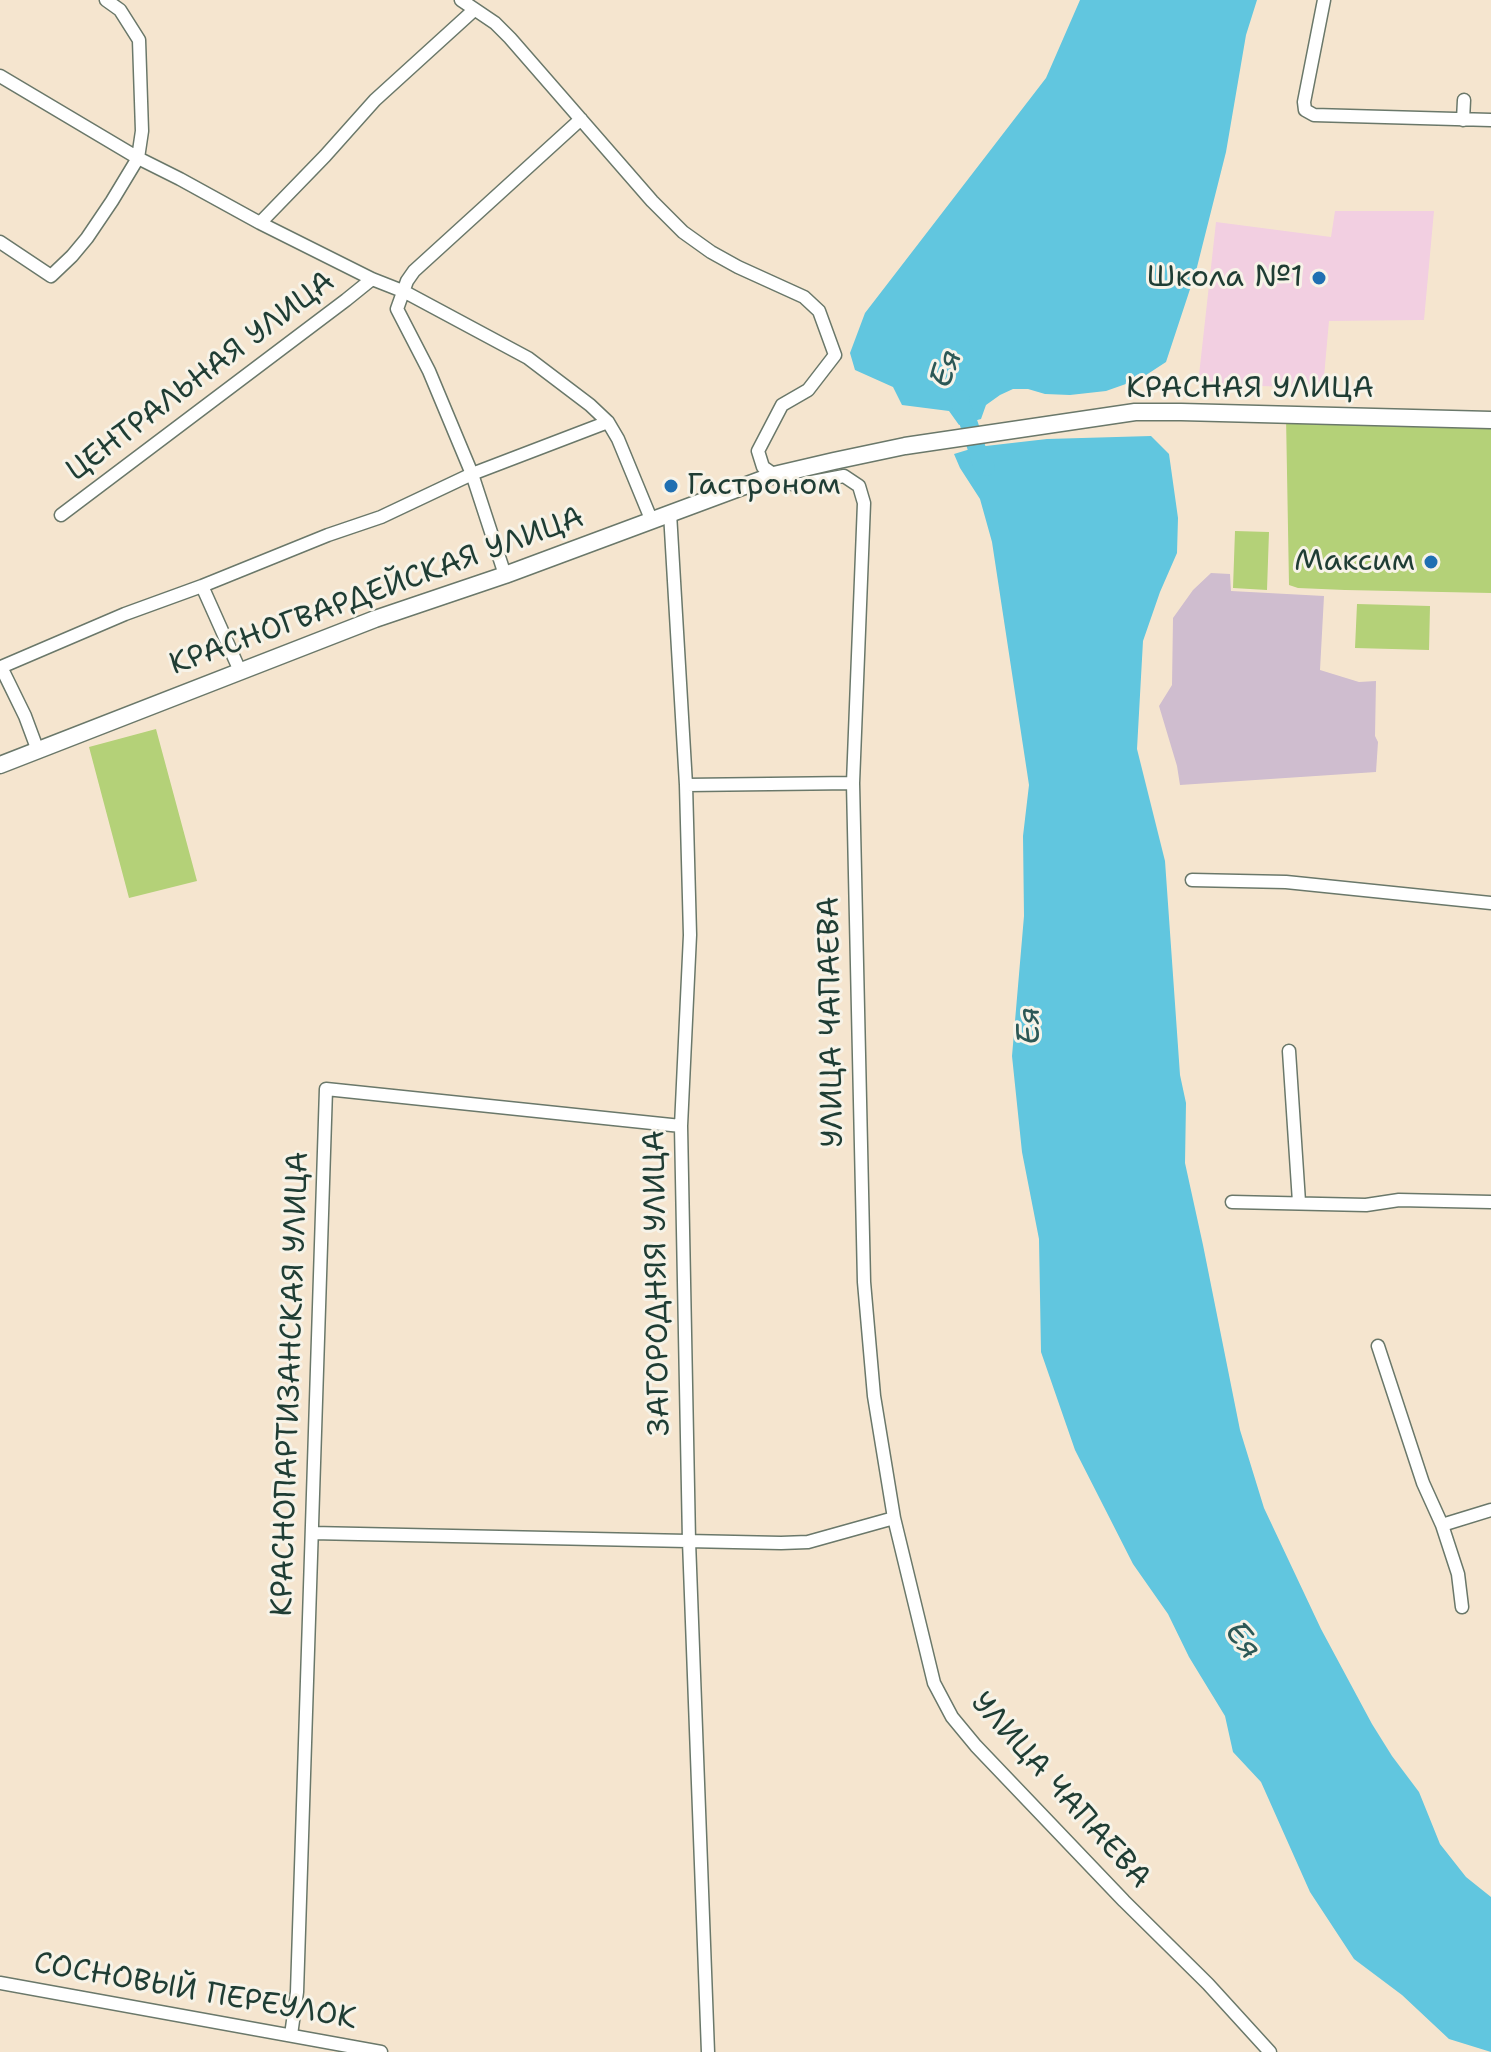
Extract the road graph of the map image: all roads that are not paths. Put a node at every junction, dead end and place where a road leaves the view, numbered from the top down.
1 (106, 0) edge
2 (461, 0) edge
3 (1324, 0) edge
4 (474, 10) junction
5 (0, 76) edge
6 (1464, 100) dead end
7 (581, 119) junction
8 (1463, 120) junction
9 (1491, 120) edge
10 (138, 158) junction
11 (260, 223) junction
12 (0, 242) edge
13 (372, 279) junction
14 (405, 292) junction
15 (1491, 420) edge
16 (608, 422) junction
17 (472, 474) junction
18 (774, 475) junction
19 (670, 513) junction
20 (61, 515) dead end
21 (651, 519) junction
22 (505, 575) junction
23 (202, 586) junction
24 (1, 667) edge
25 (240, 671) junction
26 (38, 751) junction
27 (0, 765) edge
28 (853, 783) junction
29 (686, 785) junction
30 (1192, 880) dead end
31 (1491, 903) edge
32 (1289, 1051) dead end
33 (681, 1126) junction
34 (1232, 1202) dead end
35 (1299, 1202) junction
36 (1491, 1202) edge
37 (1378, 1346) dead end
38 (1491, 1510) edge
39 (894, 1518) junction
40 (1442, 1525) junction
41 (312, 1533) junction
42 (689, 1541) junction
43 (1462, 1607) dead end
44 (0, 1983) edge
45 (291, 2035) junction
46 (381, 2052) edge
47 (708, 2052) edge
48 (1270, 2052) edge

1 - 10 street
2 - 4 street
3 - 8 street
4 - 7 street
4 - 11 street
5 - 10 street, ЦЕНТРАЛЬНАЯ УЛИЦА
6 - 8 street
7 - 14 street
7 - 18 street
8 - 9 street
10 - 11 street, ЦЕНТРАЛЬНАЯ УЛИЦА
10 - 12 street
11 - 13 street, ЦЕНТРАЛЬНАЯ УЛИЦА
13 - 14 street, ЦЕНТРАЛЬНАЯ УЛИЦА
13 - 20 street, ЦЕНТРАЛЬНАЯ УЛИЦА
14 - 16 street, ЦЕНТРАЛЬНАЯ УЛИЦА
14 - 17 street
15 - 18 street, КРАСНАЯ УЛИЦА
16 - 17 street
16 - 21 street, ЦЕНТРАЛЬНАЯ УЛИЦА
17 - 22 street
17 - 23 street
18 - 19 street, КРАСНОГВАРДЕЙСКАЯ УЛИЦА
18 - 28 street, УЛИЦА ЧАПАЕВА
19 - 21 street, КРАСНОГВАРДЕЙСКАЯ УЛИЦА
19 - 29 street, ЗАГОРОДНЯЯ УЛИЦА
21 - 22 street, КРАСНОГВАРДЕЙСКАЯ УЛИЦА
22 - 25 street, КРАСНОГВАРДЕЙСКАЯ УЛИЦА
23 - 24 street
23 - 25 street
24 - 26 street
25 - 26 street, КРАСНОГВАРДЕЙСКАЯ УЛИЦА
26 - 27 street, КРАСНОГВАРДЕЙСКАЯ УЛИЦА
28 - 29 street
28 - 39 street, УЛИЦА ЧАПАЕВА
29 - 33 street, ЗАГОРОДНЯЯ УЛИЦА
30 - 31 street
32 - 35 street
33 - 41 street, КРАСНОПАРТИЗАНСКАЯ УЛИЦА
33 - 42 street, ЗАГОРОДНЯЯ УЛИЦА
34 - 35 street
35 - 36 street
37 - 40 street
38 - 40 street
39 - 42 street
39 - 48 street, УЛИЦА ЧАПАЕВА
40 - 43 street
41 - 42 street
41 - 45 street, КРАСНОПАРТИЗАНСКАЯ УЛИЦА
42 - 47 street, ЗАГОРОДНЯЯ УЛИЦА
44 - 45 street, СОСНОВЫЙ ПЕРЕУЛОК
45 - 46 street, СОСНОВЫЙ ПЕРЕУЛОК

